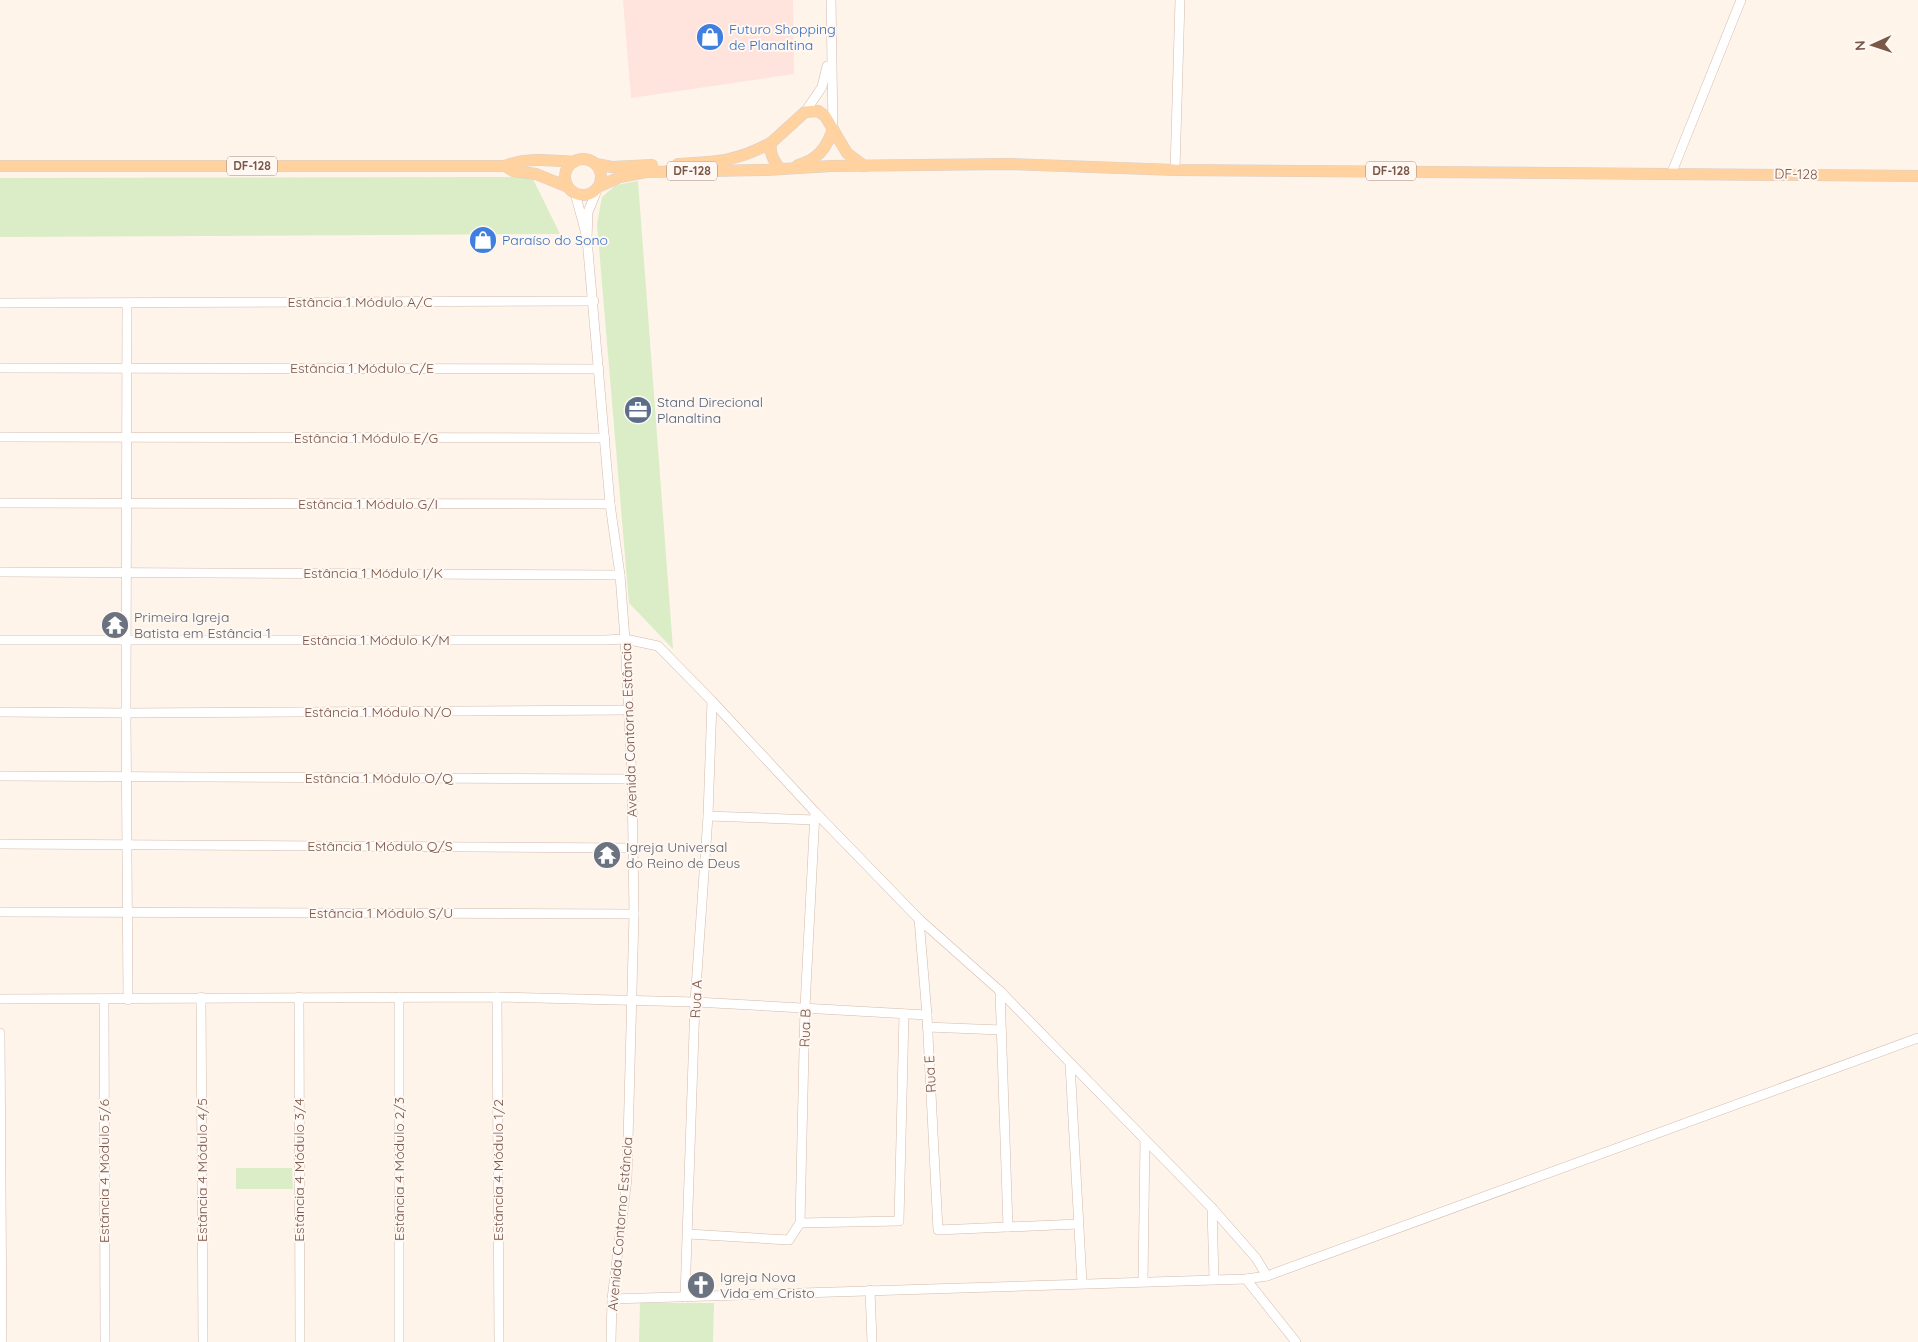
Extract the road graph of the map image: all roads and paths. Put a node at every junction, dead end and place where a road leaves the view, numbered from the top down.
1 (830, 0) edge
2 (1180, 0) edge
3 (1741, 0) edge
4 (830, 52) junction
5 (805, 112) junction
6 (833, 129) junction
7 (772, 142) junction
8 (574, 162) junction
9 (596, 164) junction
10 (0, 166) edge
11 (505, 166) junction
12 (864, 166) junction
13 (784, 168) junction
14 (1175, 170) junction
15 (1672, 172) junction
16 (1918, 176) edge
17 (598, 188) junction
18 (571, 190) junction
19 (587, 239) junction
20 (594, 301) junction
21 (0, 303) edge
22 (127, 303) junction
23 (0, 368) edge
24 (126, 368) junction
25 (599, 369) junction
26 (0, 437) edge
27 (128, 438) junction
28 (605, 438) junction
29 (0, 503) edge
30 (126, 503) junction
31 (610, 504) junction
32 (0, 572) edge
33 (126, 572) junction
34 (620, 575) junction
35 (626, 639) junction
36 (0, 640) edge
37 (126, 640) junction
38 (712, 701) junction
39 (630, 710) junction
40 (0, 712) edge
41 (126, 713) junction
42 (0, 776) edge
43 (127, 776) junction
44 (632, 779) junction
45 (708, 816) junction
46 (815, 816) junction
47 (0, 844) edge
48 (127, 844) junction
49 (633, 848) junction
50 (128, 911) junction
51 (0, 912) edge
52 (634, 914) junction
53 (919, 919) junction
54 (1000, 991) junction
55 (201, 997) junction
56 (299, 997) junction
57 (399, 997) junction
58 (497, 997) junction
59 (0, 999) edge
60 (104, 1000) junction
61 (128, 1000) junction
62 (631, 1000) junction
63 (695, 1002) junction
64 (806, 1007) junction
65 (904, 1014) junction
66 (927, 1015) junction
67 (927, 1027) junction
68 (1001, 1030) junction
69 (0, 1033) edge
70 (1918, 1038) edge
71 (1070, 1063) junction
72 (1145, 1140) junction
73 (1212, 1208) junction
74 (800, 1223) junction
75 (1078, 1224) junction
76 (1008, 1227) junction
77 (688, 1234) junction
78 (1267, 1276) junction
79 (1214, 1278) junction
80 (1246, 1279) junction
81 (1143, 1281) junction
82 (1082, 1283) junction
83 (870, 1290) junction
84 (685, 1297) junction
85 (612, 1299) junction
86 (2, 1342) edge
87 (105, 1342) edge
88 (202, 1342) edge
89 (300, 1342) edge
90 (399, 1342) edge
91 (499, 1342) edge
92 (611, 1342) edge
93 (872, 1342) edge
94 (1296, 1342) edge

1 - 4 street
2 - 14 street
3 - 15 street
4 - 5 street
4 - 6 street
5 - 6 main road
5 - 7 main road, DF-128
6 - 12 main road
6 - 13 main road
7 - 9 main road, DF-128 / DF-128
7 - 13 main road
8 - 9 main road, DF-128
8 - 11 main road, DF-128 / DF-128
8 - 18 main road
9 - 17 main road
10 - 11 main road, DF-128 / DF-128
11 - 18 main road, DF-128 / DF-128
12 - 13 main road, DF-128 / DF-128
12 - 14 main road, DF-128 / DF-128
13 - 17 main road, DF-128 / DF-128
14 - 15 main road, DF-128 / DF-128
15 - 16 main road, DF-128 / DF-128
17 - 18 main road, DF-128
17 - 19 street, Avenida Contorno Estância
18 - 19 street, Avenida Contorno Estância
19 - 20 street, Avenida Contorno Estância
20 - 22 street, Estância 1 Módulo A/C
20 - 25 street, Avenida Contorno Estância
21 - 22 street, Estância 1 Módulo A/C
22 - 24 street
23 - 24 street, Estância 1 Módulo C/E
24 - 25 street, Estância 1 Módulo C/E
24 - 27 street
25 - 28 street, Avenida Contorno Estância
26 - 27 street, Estância 1 Módulo E/G
27 - 28 street, Estância 1 Módulo E/G
27 - 30 street
28 - 31 street, Avenida Contorno Estância
29 - 30 street, Estância 1 Módulo G/I
30 - 31 street, Estância 1 Módulo G/I
30 - 33 street
31 - 34 street, Avenida Contorno Estância
32 - 33 street, Estância 1 Módulo I/K
33 - 34 street, Estância 1 Módulo I/K
33 - 37 street
34 - 35 street, Avenida Contorno Estância
35 - 37 street, Estância 1 Módulo K/M
35 - 38 street, Estância 1 Módulo K/M
35 - 39 street, Avenida Contorno Estância
36 - 37 street, Estância 1 Módulo K/M
37 - 41 street
38 - 45 street, Rua A
38 - 46 street, Estância 1 Módulo K/M
39 - 41 street, Estância 1 Módulo N/O
39 - 44 street, Avenida Contorno Estância
40 - 41 street, Estância 1 Módulo N/O
41 - 43 street
42 - 43 street, Estância 1 Módulo O/Q
43 - 44 street, Estância 1 Módulo O/Q
43 - 48 street
44 - 49 street, Avenida Contorno Estância
45 - 46 street
45 - 63 street, Rua A
46 - 53 street, Estância 1 Módulo K/M
46 - 64 street, Rua B
47 - 48 street, Estância 1 Módulo Q/S
48 - 49 street, Estância 1 Módulo Q/S
48 - 50 street
49 - 52 street, Avenida Contorno Estância
50 - 51 street, Estância 1 Módulo S/U
50 - 52 street, Estância 1 Módulo S/U
50 - 61 street
52 - 62 street, Avenida Contorno Estância
53 - 54 street, Estância 1 Módulo K/M
53 - 66 street, Rua E
54 - 68 street
54 - 71 street, Estância 1 Módulo K/M
55 - 56 street
55 - 61 street
55 - 88 street, Estância 4 Módulo 4/5
56 - 57 street
56 - 89 street, Estância 4 Módulo 3/4
57 - 58 street
57 - 90 street, Estância 4 Módulo 2/3
58 - 62 street
58 - 91 street, Estância 4 Módulo 1/2
59 - 60 street
60 - 61 street
60 - 87 street, Estância 4 Módulo 5/6
62 - 63 street
62 - 85 street, Avenida Contorno Estância
63 - 64 street
63 - 77 street, Rua A
64 - 65 street
64 - 74 street, Rua B
65 - 66 street
65 - 74 street
66 - 67 street, Rua E
67 - 68 street
67 - 76 street, Rua E
68 - 76 street
69 - 86 street
70 - 78 street
71 - 72 street, Estância 1 Módulo K/M
71 - 75 street
72 - 73 street, Estância 1 Módulo K/M
72 - 81 street
73 - 78 street, Estância 1 Módulo K/M
73 - 79 street
74 - 77 street
75 - 76 street
75 - 82 street
77 - 84 street, Rua A
78 - 80 street
79 - 80 street
79 - 81 street
80 - 94 street
81 - 82 street
82 - 83 street
83 - 84 street
83 - 93 street
84 - 85 street
85 - 92 street, Avenida Contorno Estância

